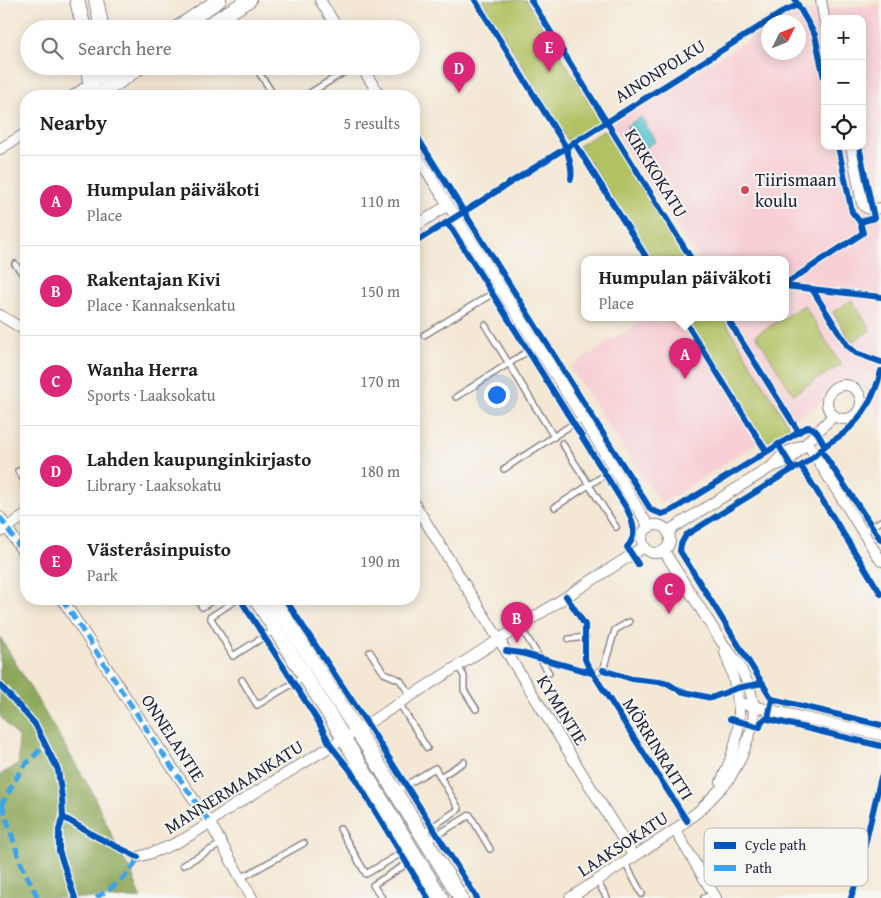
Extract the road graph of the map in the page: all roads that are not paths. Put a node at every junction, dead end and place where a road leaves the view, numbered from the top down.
1 (77, 0) edge
2 (96, 0) edge
3 (218, 0) edge
4 (249, 0) edge
5 (320, 0) edge
6 (822, 0) edge
7 (824, 15) edge
8 (82, 20) edge
9 (100, 20) edge
10 (189, 20) edge
11 (217, 20) edge
12 (332, 20) edge
13 (89, 75) edge
14 (102, 75) edge
15 (106, 75) edge
16 (129, 75) edge
17 (260, 75) edge
18 (339, 75) edge
19 (367, 75) edge
20 (91, 90) edge
21 (105, 90) edge
22 (110, 90) edge
23 (268, 90) edge
24 (315, 90) edge
25 (376, 90) edge
26 (20, 137) edge
27 (0, 149) edge
28 (852, 150) edge
29 (420, 161) edge
30 (448, 206) junction
31 (881, 208) edge
32 (420, 223) edge
33 (15, 264) dead end
34 (20, 270) edge
35 (500, 289) junction
36 (0, 316) edge
37 (484, 325) dead end
38 (20, 326) edge
39 (424, 335) dead end
40 (536, 346) junction
41 (508, 363) junction
42 (456, 397) dead end
43 (833, 416) dead end
44 (582, 418) junction
45 (554, 437) junction
46 (562, 443) dead end
47 (807, 443) junction
48 (504, 469) dead end
49 (614, 469) junction
50 (18, 471) dead end
51 (20, 474) edge
52 (590, 485) junction
53 (555, 507) dead end
54 (420, 513) edge
55 (0, 517) edge
56 (20, 519) edge
57 (881, 521) edge
58 (616, 527) dead end
59 (649, 527) junction
60 (4, 530) edge
61 (668, 531) junction
62 (863, 532) junction
63 (644, 547) junction
64 (20, 550) edge
65 (664, 552) junction
66 (881, 561) edge
67 (66, 605) edge
68 (229, 605) edge
69 (260, 605) edge
70 (276, 605) edge
71 (629, 622) dead end
72 (519, 626) junction
73 (275, 630) junction
74 (586, 637) dead end
75 (498, 639) junction
76 (569, 639) dead end
77 (721, 641) junction
78 (370, 652) dead end
79 (458, 666) junction
80 (549, 673) dead end
81 (592, 673) dead end
82 (305, 676) junction
83 (242, 680) dead end
84 (411, 696) junction
85 (739, 703) junction
86 (399, 704) junction
87 (754, 706) junction
88 (476, 709) dead end
89 (357, 730) junction
90 (881, 735) edge
91 (344, 738) junction
92 (427, 748) dead end
93 (464, 762) dead end
94 (440, 777) junction
95 (396, 792) junction
96 (715, 795) junction
97 (210, 823) junction
98 (340, 829) dead end
99 (675, 830) junction
100 (424, 838) junction
101 (222, 843) junction
102 (304, 843) dead end
103 (490, 848) dead end
104 (414, 853) junction
105 (138, 857) dead end
106 (629, 860) junction
107 (183, 864) dead end
108 (241, 878) junction
109 (597, 881) junction
110 (704, 883) edge
111 (642, 894) dead end
112 (252, 898) edge
113 (382, 898) edge
114 (441, 898) edge
115 (461, 898) edge
116 (570, 898) edge
117 (607, 898) edge

1 - 8 main road
2 - 9 main road
3 - 10 main road
4 - 11 main road
5 - 12 street
6 - 7 street
13 - 20 main road
14 - 20 main road
15 - 21 main road
16 - 22 main road
17 - 23 lane
18 - 24 lane
19 - 25 street
26 - 27 street
28 - 31 street
29 - 30 street
30 - 32 street
30 - 35 street
33 - 34 lane
35 - 39 lane
35 - 40 street
36 - 38 street
37 - 41 lane
40 - 41 lane
40 - 44 street
41 - 42 lane
41 - 45 lane
43 - 47 street
44 - 45 lane
44 - 49 street
45 - 48 lane
46 - 52 lane
47 - 61 street
47 - 62 street
49 - 52 lane
49 - 59 street
50 - 51 lane
52 - 53 lane
52 - 58 lane
54 - 75 street, KYMINTIE
55 - 60 street
56 - 60 street
57 - 62 lane
59 - 61 street
59 - 63 street
60 - 64 street
61 - 65 street
62 - 66 street
63 - 65 street
63 - 72 street, MANNERMAANKATU
65 - 77 street, LAAKSOKATU
67 - 97 street, ONNELANTIE
68 - 73 lane
69 - 73 main road
70 - 89 main road
71 - 81 lane
72 - 75 street, MANNERMAANKATU
72 - 80 lane
73 - 82 main road
74 - 76 lane
75 - 79 street, MANNERMAANKATU
75 - 106 street, KYMINTIE
77 - 85 street, LAAKSOKATU
77 - 87 street, LAAKSOKATU
78 - 84 lane
79 - 84 street, MANNERMAANKATU
79 - 88 lane
82 - 83 lane
82 - 91 main road
84 - 86 street, MANNERMAANKATU
85 - 87 street
85 - 96 street, LAAKSOKATU
86 - 89 street, MANNERMAANKATU
86 - 92 lane
87 - 90 street
87 - 96 street, LAAKSOKATU
89 - 91 street, MANNERMAANKATU
89 - 95 main road
91 - 97 street, MANNERMAANKATU
91 - 104 main road
93 - 94 lane
94 - 95 lane
94 - 100 lane
95 - 100 main road
96 - 99 street, LAAKSOKATU
97 - 101 street, ONNELANTIE
97 - 105 street, MANNERMAANKATU
98 - 104 lane
99 - 106 street, LAAKSOKATU
99 - 110 street
100 - 103 lane
100 - 115 main road
101 - 107 lane
101 - 108 street, ONNELANTIE
102 - 108 lane
104 - 113 lane
104 - 114 main road
106 - 109 street, LAAKSOKATU
106 - 111 lane
108 - 112 street, ONNELANTIE
109 - 116 street, LAAKSOKATU
109 - 117 lane

